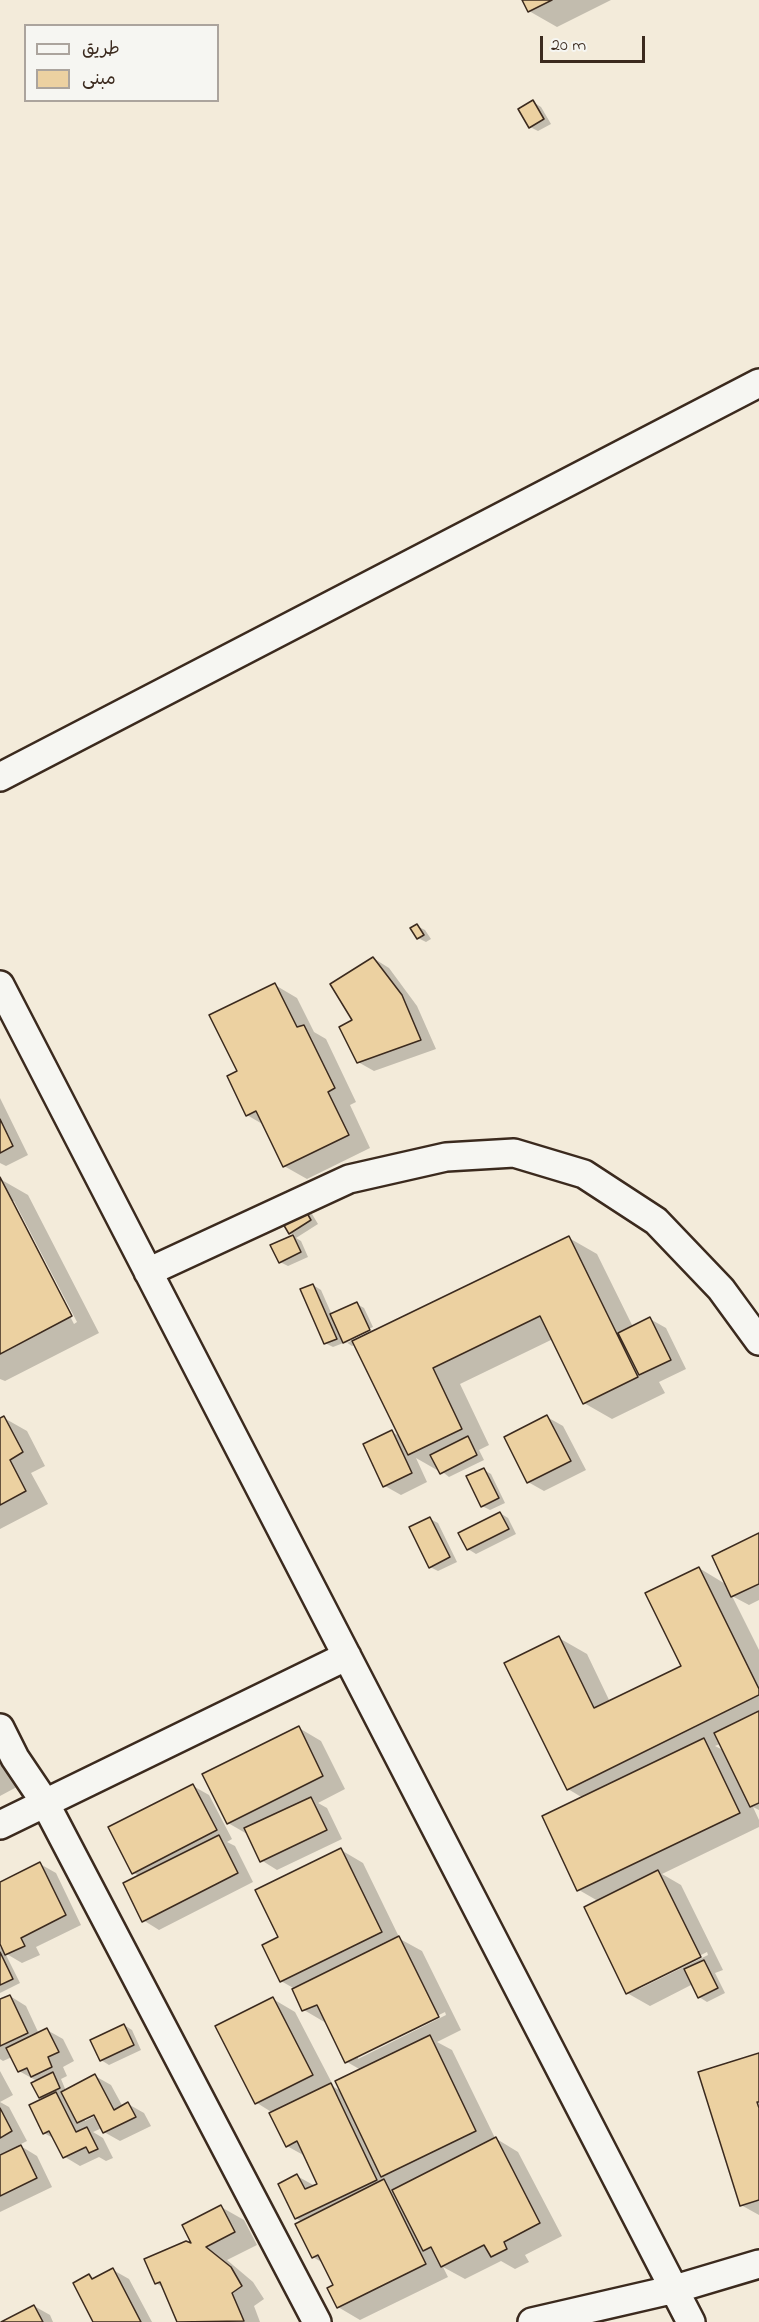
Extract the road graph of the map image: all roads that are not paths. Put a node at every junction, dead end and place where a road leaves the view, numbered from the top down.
1 (759, 383) edge
2 (0, 777) edge
3 (0, 985) edge
4 (148, 1272) junction
5 (759, 1341) edge
6 (347, 1656) junction
7 (0, 1728) edge
8 (44, 1802) junction
9 (0, 1825) edge
10 (759, 2264) edge
11 (675, 2289) junction
12 (317, 2322) edge
13 (532, 2322) edge
14 (691, 2322) edge

1 - 2 street
3 - 4 street
4 - 5 street
4 - 6 street
6 - 8 street
6 - 11 street
7 - 8 street
8 - 9 street
8 - 12 street
10 - 11 street
11 - 13 street
11 - 14 street

